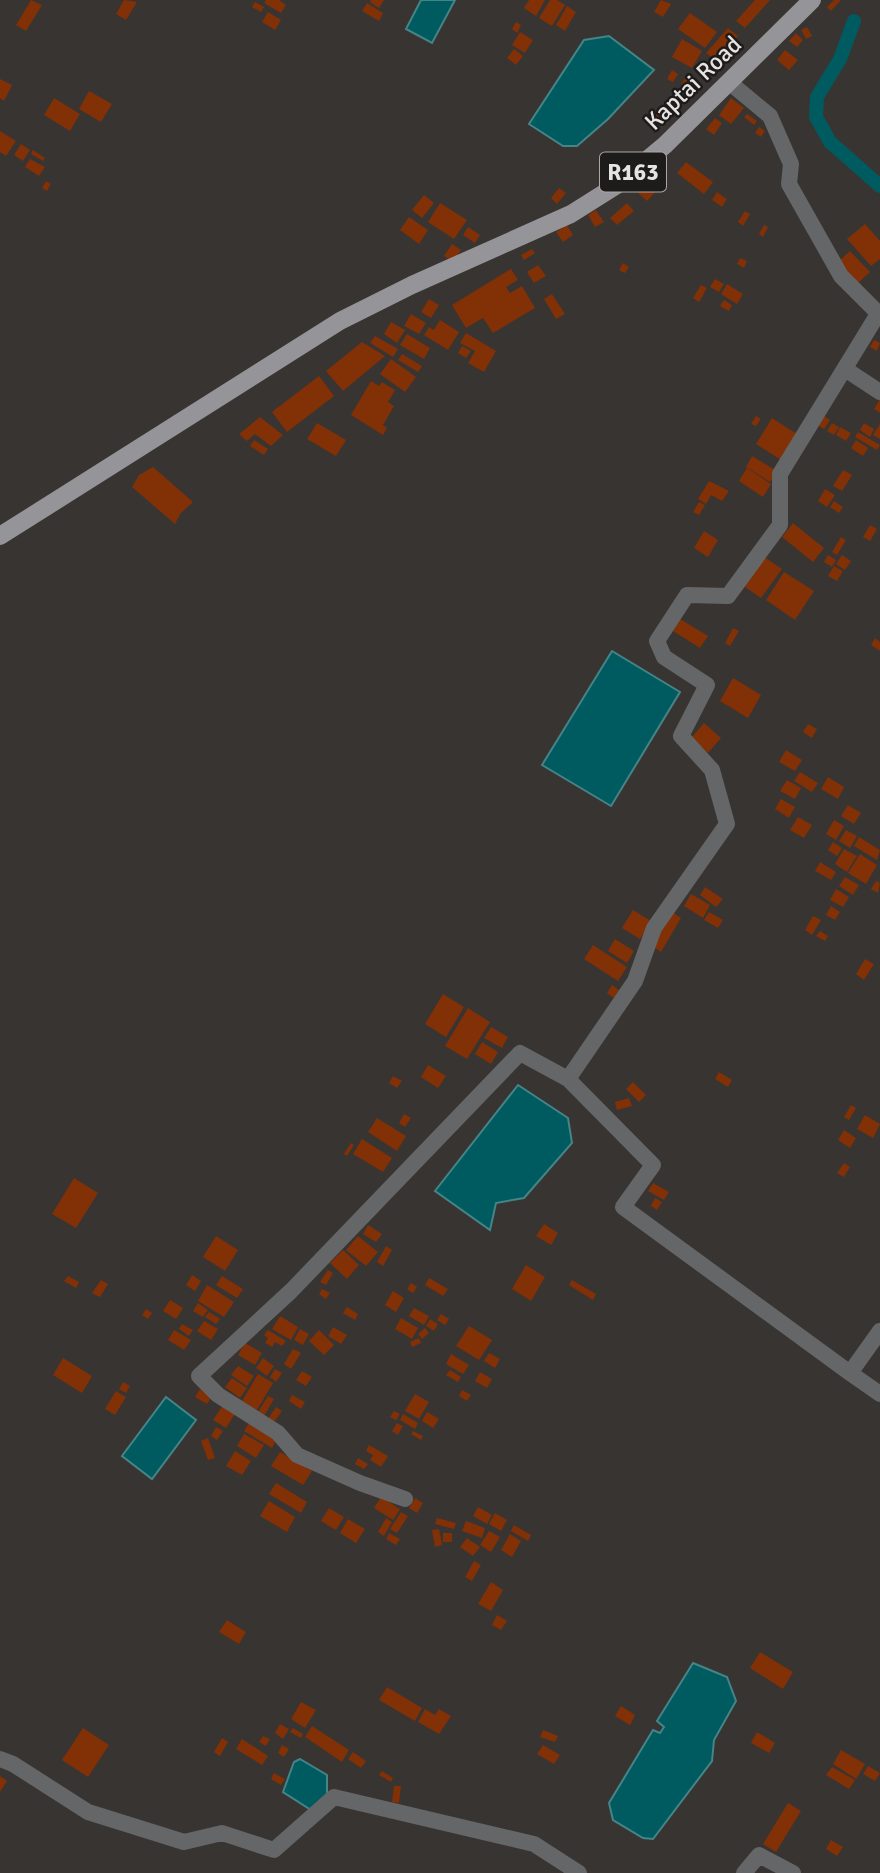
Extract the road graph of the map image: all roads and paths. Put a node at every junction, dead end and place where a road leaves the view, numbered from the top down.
1 (812, 0) edge
2 (729, 82) junction
3 (879, 315) edge
4 (845, 369) junction
5 (880, 392) edge
6 (0, 536) edge
7 (568, 1079) junction
8 (880, 1331) edge
9 (850, 1373) junction
10 (880, 1394) edge
11 (405, 1500) dead end
12 (0, 1759) edge
13 (579, 1873) edge
14 (744, 1873) edge
15 (793, 1873) edge

1 - 2 main road, Kaptai Road / R163
2 - 3 street
2 - 6 main road, Kaptai Road / R163
3 - 4 street
4 - 5 street
4 - 7 street
7 - 9 street
7 - 11 street
8 - 9 street
9 - 10 street
12 - 13 street
14 - 15 street

